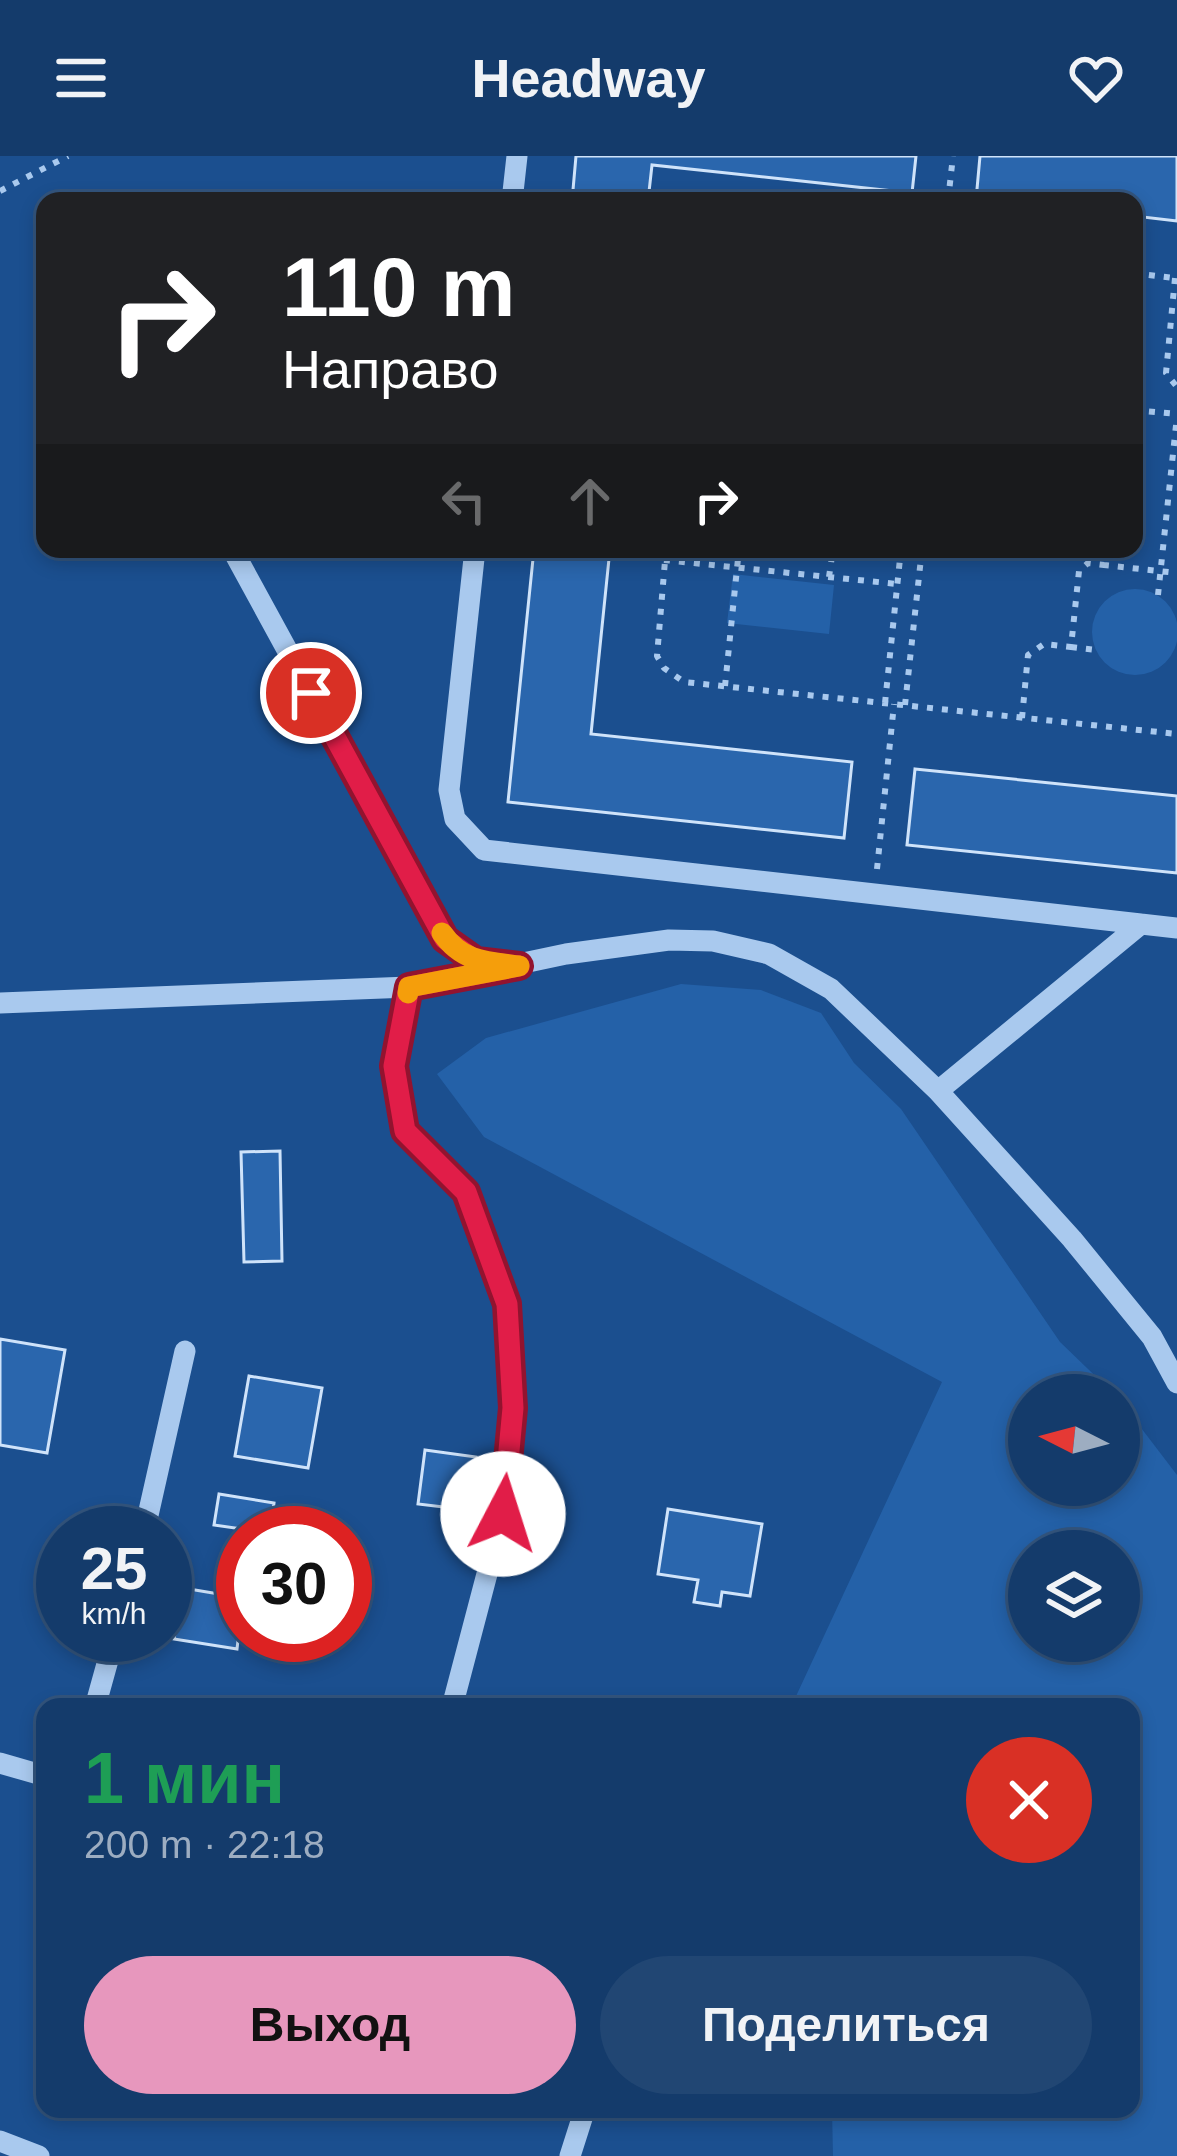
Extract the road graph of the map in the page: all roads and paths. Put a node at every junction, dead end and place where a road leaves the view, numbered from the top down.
1 (68, 156) edge
2 (517, 156) edge
3 (953, 156) edge
4 (0, 191) edge
5 (513, 192) edge
6 (949, 192) edge
7 (1143, 274) edge
8 (1176, 278) edge
9 (1177, 388) edge
10 (1143, 411) edge
11 (1177, 415) edge
12 (237, 558) edge
13 (250, 558) edge
14 (474, 558) edge
15 (739, 558) edge
16 (832, 558) edge
17 (900, 558) edge
18 (921, 558) edge
19 (1105, 558) edge
20 (664, 560) joint
21 (1104, 565) junction
22 (737, 568) junction
23 (1160, 571) junction
24 (1177, 573) edge
25 (830, 577) junction
26 (248, 578) junction
27 (897, 584) junction
28 (1158, 595) dead end
29 (1071, 647) junction
30 (1096, 650) dead end
31 (725, 686) junction
32 (889, 703) junction
33 (905, 705) junction
34 (1022, 718) junction
35 (1177, 734) edge
36 (874, 896) junction
37 (1141, 925) junction
38 (1177, 928) edge
39 (519, 966) junction
40 (409, 987) junction
41 (0, 1003) edge
42 (938, 1090) junction
43 (185, 1351) dead end
44 (1177, 1383) edge
45 (150, 1506) edge
46 (107, 1662) edge
47 (97, 1698) edge
48 (454, 1698) edge
49 (0, 1763) edge
50 (36, 1773) edge
51 (582, 2118) edge
52 (0, 2140) edge
53 (39, 2156) edge
54 (570, 2156) edge

1 - 4 path
2 - 5 street
3 - 6 path
7 - 8 path
8 - 9 path
10 - 11 path
11 - 23 path
12 - 26 street
13 - 26 street
14 - 36 street
15 - 22 path
16 - 25 path
17 - 27 path
18 - 33 path
19 - 21 path
20 - 22 path
20 - 31 path
21 - 23 path
21 - 29 path
22 - 25 path
22 - 31 path
23 - 24 path
23 - 28 path
25 - 27 path
26 - 39 street
27 - 32 path
29 - 30 path
29 - 34 path
31 - 32 path
32 - 33 path
32 - 36 path
33 - 34 path
34 - 35 path
36 - 37 street
37 - 38 street
37 - 42 street
39 - 40 street
39 - 42 street
40 - 41 street
40 - 48 street
42 - 44 street
43 - 45 street
46 - 47 street
49 - 50 street
51 - 54 street
52 - 53 street

